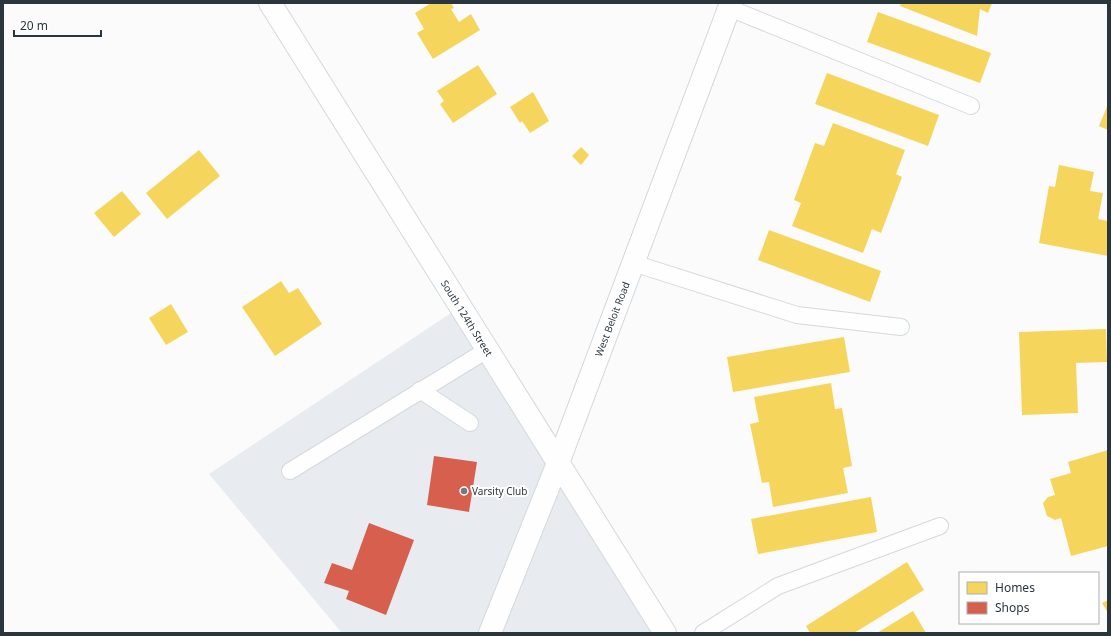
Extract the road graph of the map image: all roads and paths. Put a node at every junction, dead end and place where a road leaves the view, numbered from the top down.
1 (270, 3) edge
2 (730, 6) edge
3 (971, 106) dead end
4 (633, 263) junction
5 (901, 327) dead end
6 (487, 350) junction
7 (420, 390) junction
8 (470, 423) dead end
9 (558, 463) junction
10 (290, 471) dead end
11 (940, 526) dead end
12 (490, 633) edge
13 (666, 633) edge
14 (703, 633) edge

1 - 6 street, South 124th Street
2 - 3 lane
2 - 4 street, West Beloit Road
4 - 5 lane
4 - 9 street, West Beloit Road
6 - 7 lane
6 - 9 street, South 124th Street
7 - 8 lane
7 - 10 lane
9 - 12 street, West Beloit Road
9 - 13 street, South 124th Street
11 - 14 lane

